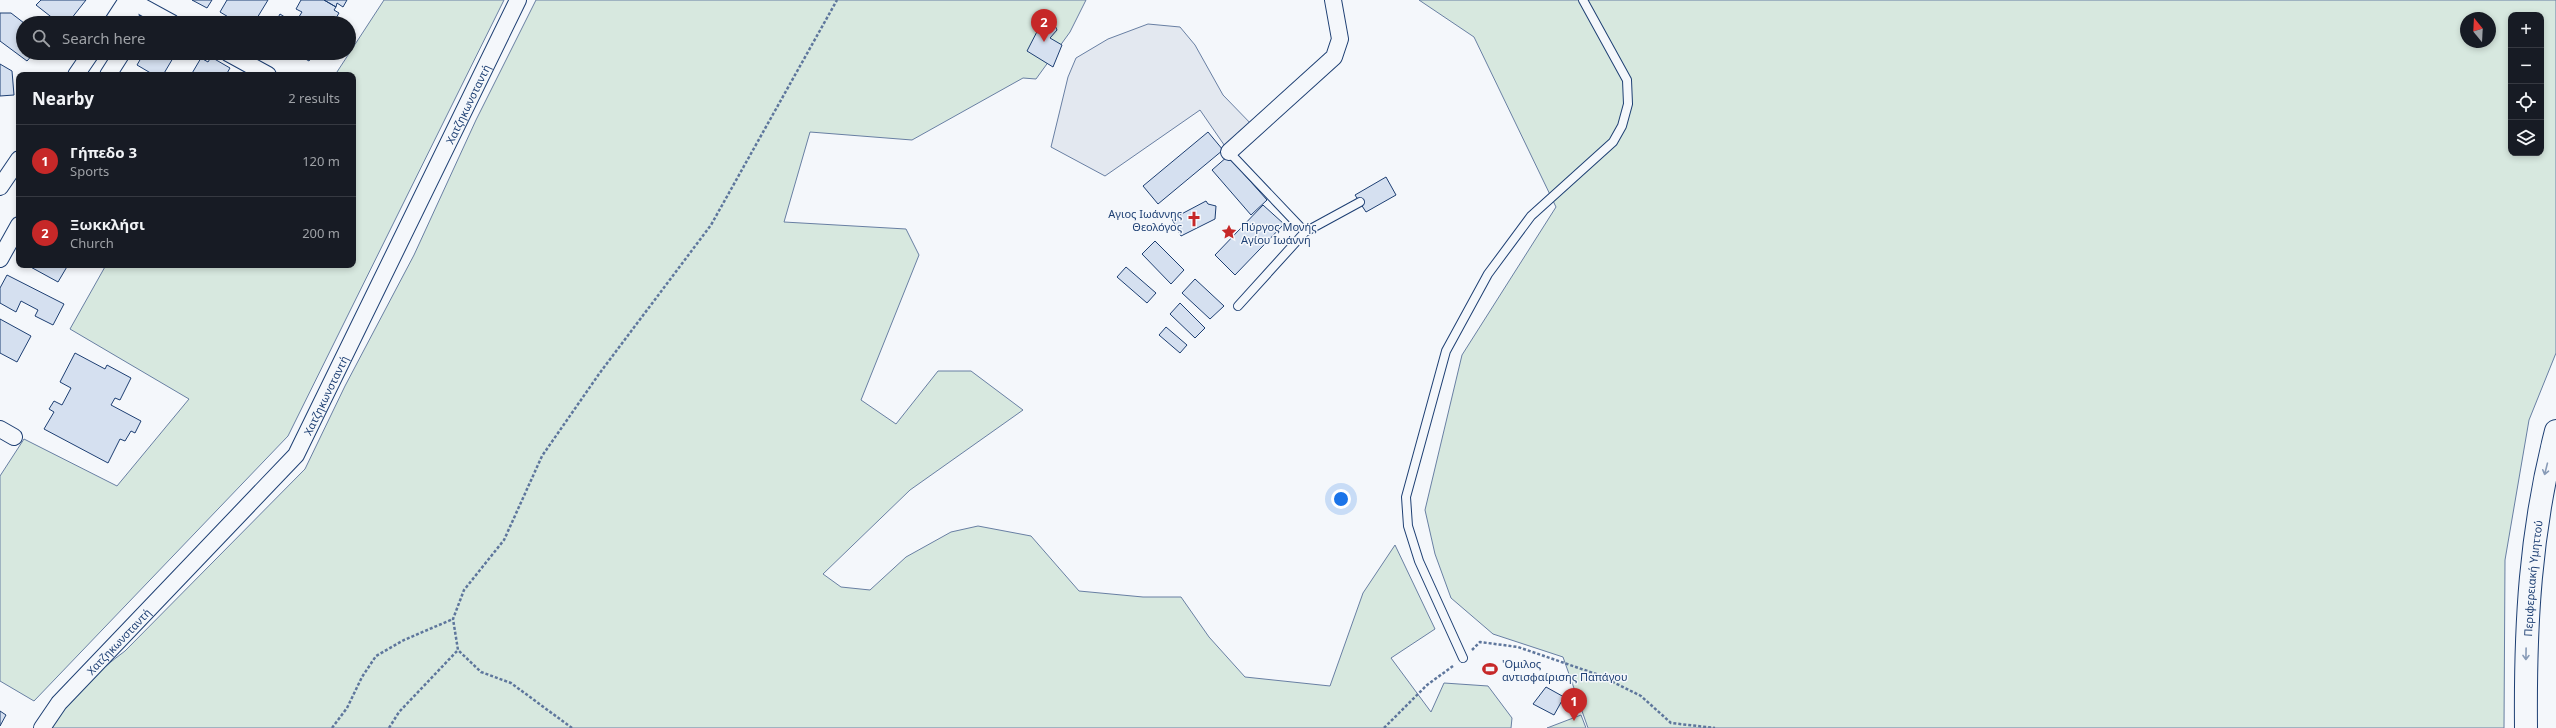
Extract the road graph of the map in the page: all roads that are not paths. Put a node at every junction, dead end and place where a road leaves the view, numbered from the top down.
1 (129, 0) edge
2 (518, 0) edge
3 (1333, 0) edge
4 (1584, 0) edge
5 (117, 16) edge
6 (131, 16) edge
7 (159, 16) edge
8 (86, 60) edge
9 (118, 60) edge
10 (241, 60) edge
11 (78, 72) edge
12 (110, 72) edge
13 (263, 72) edge
14 (1229, 152) joint
15 (16, 164) edge
16 (0, 187) edge
17 (1360, 202) dead end
18 (16, 230) edge
19 (1305, 232) junction
20 (0, 259) edge
21 (1238, 306) dead end
22 (0, 429) edge
23 (2556, 431) edge
24 (14, 437) dead end
25 (1463, 658) road end
26 (42, 728) edge
27 (2526, 728) edge

1 - 5 street
1 - 6 street
1 - 7 street
2 - 26 street, Χατζηκωνσταντή
3 - 14 street
4 - 25 lane
8 - 11 street
9 - 12 street
10 - 13 street
14 - 19 lane
15 - 16 street
17 - 19 lane
18 - 20 street
19 - 21 lane
22 - 24 street
23 -> 27 highway, Περιφερειακή Υμηττού

